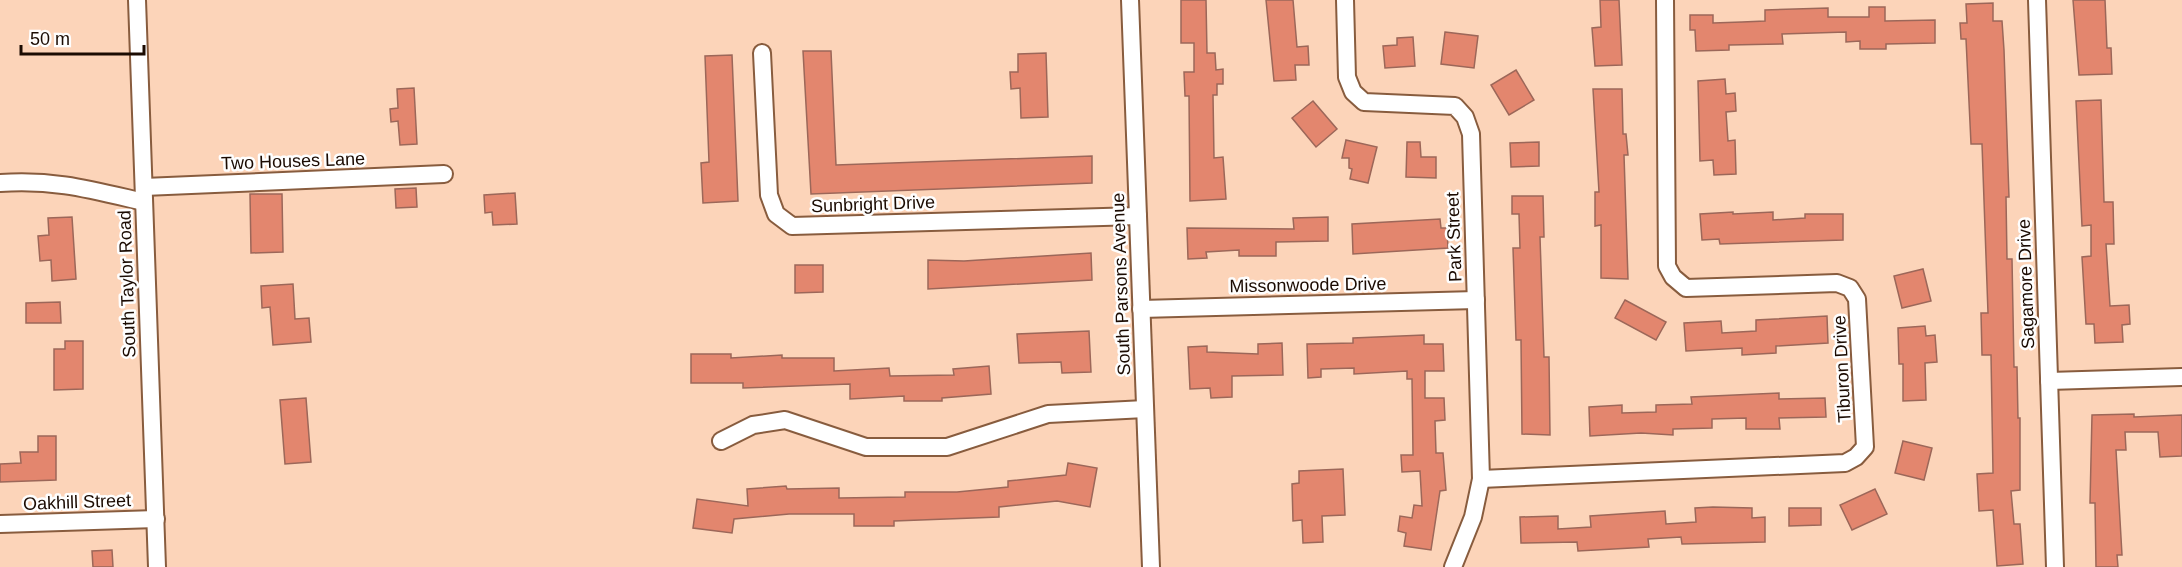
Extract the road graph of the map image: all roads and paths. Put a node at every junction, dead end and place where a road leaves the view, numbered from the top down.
1 (137, 0) edge
2 (1130, 0) edge
3 (1345, 0) edge
4 (1665, 0) edge
5 (2037, 0) edge
6 (762, 53) dead end
7 (444, 174) dead end
8 (0, 183) edge
9 (144, 194) junction
10 (1138, 216) junction
11 (1476, 300) junction
12 (1141, 309) junction
13 (2182, 377) edge
14 (2049, 381) junction
15 (1145, 409) junction
16 (721, 441) dead end
17 (1481, 479) junction
18 (156, 519) junction
19 (0, 524) edge
20 (157, 567) edge
21 (1150, 567) edge
22 (1453, 567) edge
23 (2055, 567) edge

1 - 9 street, South Taylor Road
2 - 10 street, South Parsons Avenue
3 - 11 street, Park Street
4 - 17 street, Tiburon Drive
5 - 14 street, Sagamore Drive
6 - 10 street, Sunbright Drive
7 - 9 street, Two Houses Lane
8 - 9 street, Two Houses Lane
9 - 18 street, South Taylor Road
10 - 12 street, South Parsons Avenue
11 - 12 street, Missonwoode Drive
11 - 17 street, Park Street
12 - 15 street, South Parsons Avenue
13 - 14 street
14 - 23 street, Sagamore Drive
15 - 16 street
15 - 21 street, South Parsons Avenue
17 - 22 street, Park Street
18 - 19 street, Oakhill Street
18 - 20 street, South Taylor Road

